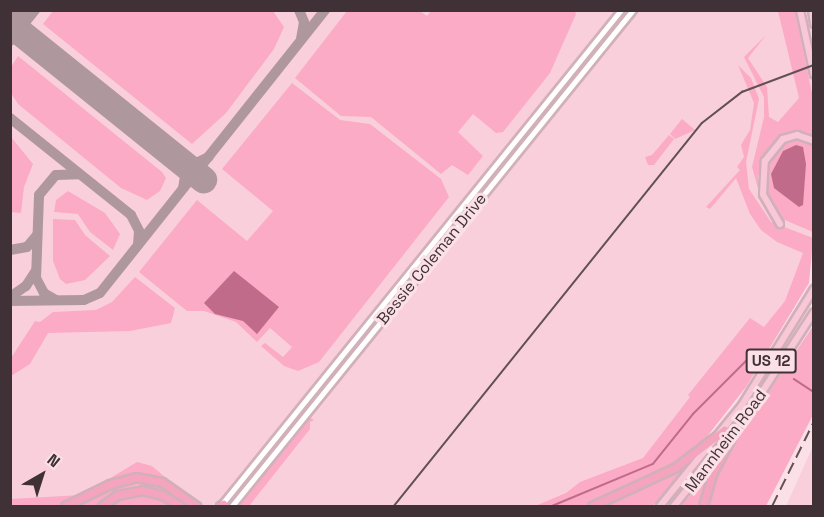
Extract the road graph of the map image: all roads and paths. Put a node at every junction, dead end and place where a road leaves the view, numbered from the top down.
1 (621, 10) edge
2 (633, 10) edge
3 (800, 10) edge
4 (812, 10) edge
5 (813, 24) edge
6 (813, 75) edge
7 (813, 141) edge
8 (780, 224) dead end
9 (813, 289) edge
10 (813, 312) edge
11 (813, 319) edge
12 (805, 327) junction
13 (724, 430) junction
14 (731, 438) junction
15 (221, 506) edge
16 (65, 507) edge
17 (102, 507) edge
18 (180, 507) edge
19 (196, 507) edge
20 (232, 507) edge
21 (592, 507) edge
22 (660, 507) edge
23 (674, 507) edge
24 (703, 507) edge

1 - 15 street, Bessie Coleman Drive
2 - 20 street, Bessie Coleman Drive
3 - 6 main road
4 - 5 main road
7 - 8 main road
9 - 13 main road, Mannheim Road / US 12
10 - 12 main road, Mannheim Road / US 12
11 - 12 main road
12 - 14 main road, Mannheim Road / US 12
13 - 21 highway
13 - 22 main road, Mannheim Road / US 12
14 - 23 main road, Mannheim Road / US 12
14 - 24 highway
16 - 19 highway
17 - 18 highway

